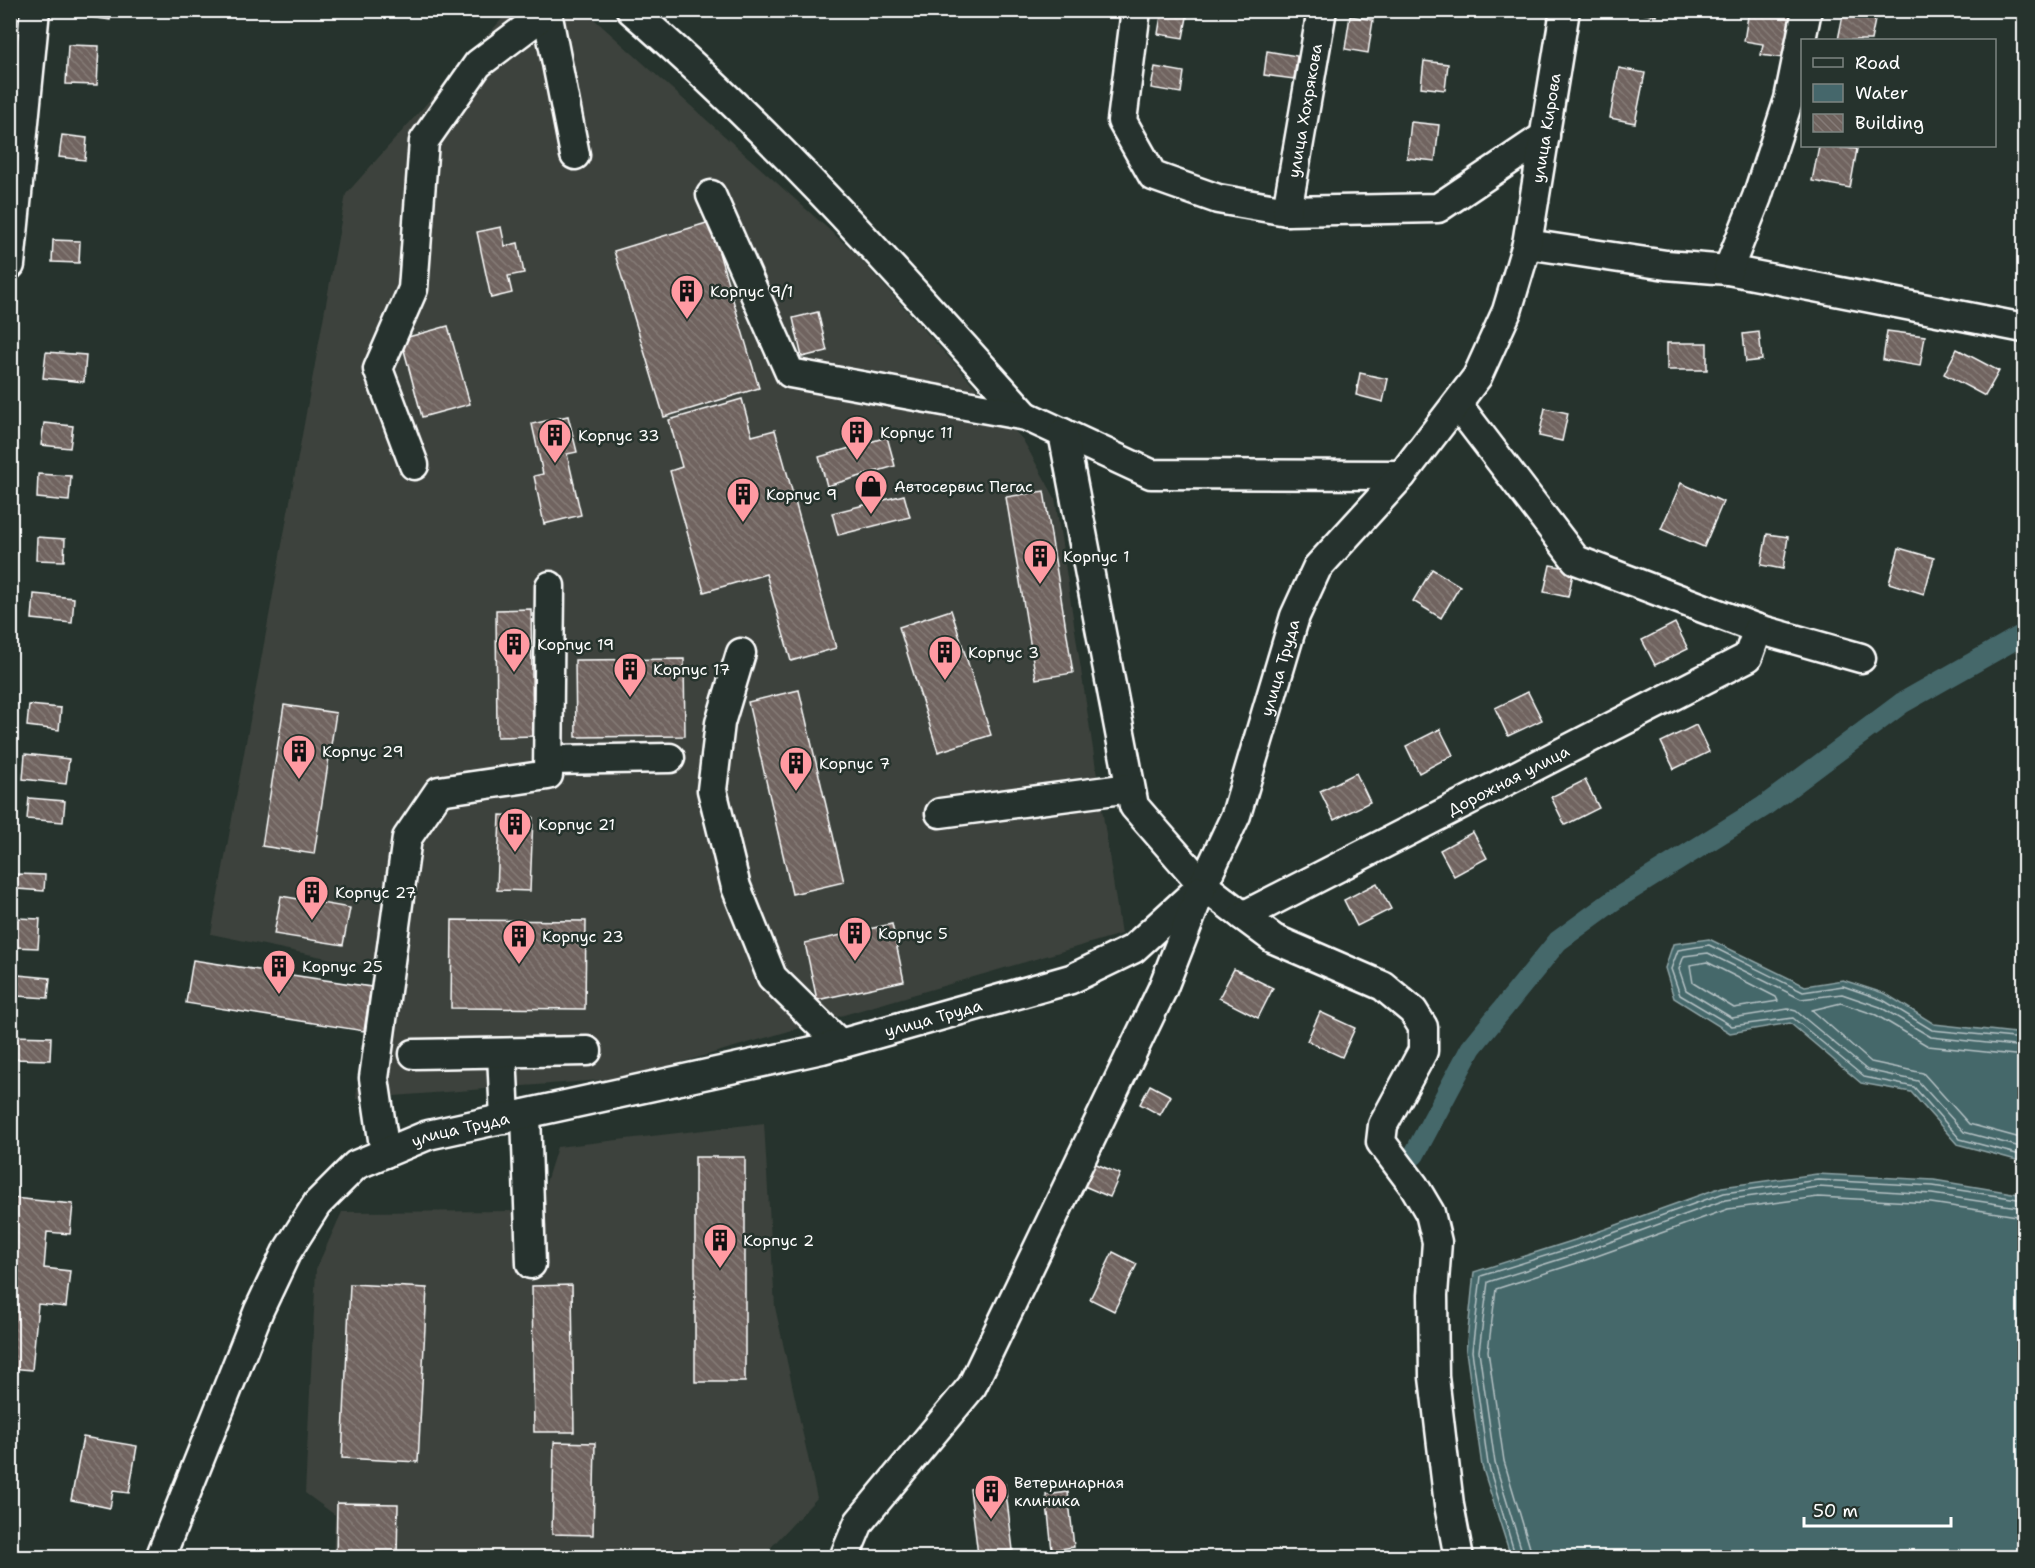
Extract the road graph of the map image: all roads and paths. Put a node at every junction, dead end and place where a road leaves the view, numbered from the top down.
1 (35, 10) edge
2 (631, 10) edge
3 (1136, 10) edge
4 (1322, 10) edge
5 (1565, 10) edge
6 (1807, 10) edge
7 (548, 11) edge
8 (1801, 39) edge
9 (1801, 40) edge
10 (1545, 136) junction
11 (575, 155) dead end
12 (711, 195) dead end
13 (1287, 211) junction
14 (12, 223) edge
15 (1527, 244) junction
16 (10, 266) edge
17 (1728, 270) junction
18 (2025, 328) edge
19 (1457, 404) junction
20 (1026, 416) junction
21 (1063, 433) junction
22 (414, 465) dead end
23 (1402, 475) junction
24 (550, 586) dead end
25 (1758, 629) junction
26 (741, 653) dead end
27 (1861, 658) dead end
28 (670, 758) dead end
29 (549, 760) junction
30 (1130, 788) junction
31 (940, 813) dead end
32 (1203, 885) junction
33 (1243, 916) junction
34 (840, 1044) junction
35 (587, 1051) dead end
36 (502, 1053) junction
37 (414, 1054) dead end
38 (516, 1116) junction
39 (385, 1153) junction
40 (531, 1264) dead end
41 (160, 1557) edge
42 (844, 1557) edge
43 (1459, 1557) edge

1 - 14 street
2 - 20 street
3 - 13 street
4 - 13 street, улица Хохрякова
5 - 10 street, улица Кирова
6 - 8 street
7 - 11 street
7 - 22 street
9 - 17 street
10 - 13 street
10 - 15 street, улица Кирова
12 - 20 street
14 - 16 street
15 - 17 street
15 - 19 street, улица Труда
17 - 18 street
19 - 23 street, улица Труда
19 - 25 street
20 - 21 street
21 - 23 street
21 - 30 street
23 - 32 street, улица Труда
24 - 29 street
25 - 27 street
25 - 33 street, Дорожная улица
26 - 34 street
28 - 29 street
29 - 39 street
30 - 31 street
30 - 32 street
32 - 33 street
32 - 34 street, улица Труда
32 - 42 street
33 - 43 street
34 - 38 street, улица Труда
35 - 36 street
36 - 37 street
36 - 38 street
38 - 39 street, улица Труда
38 - 40 street
39 - 41 street, улица Труда

